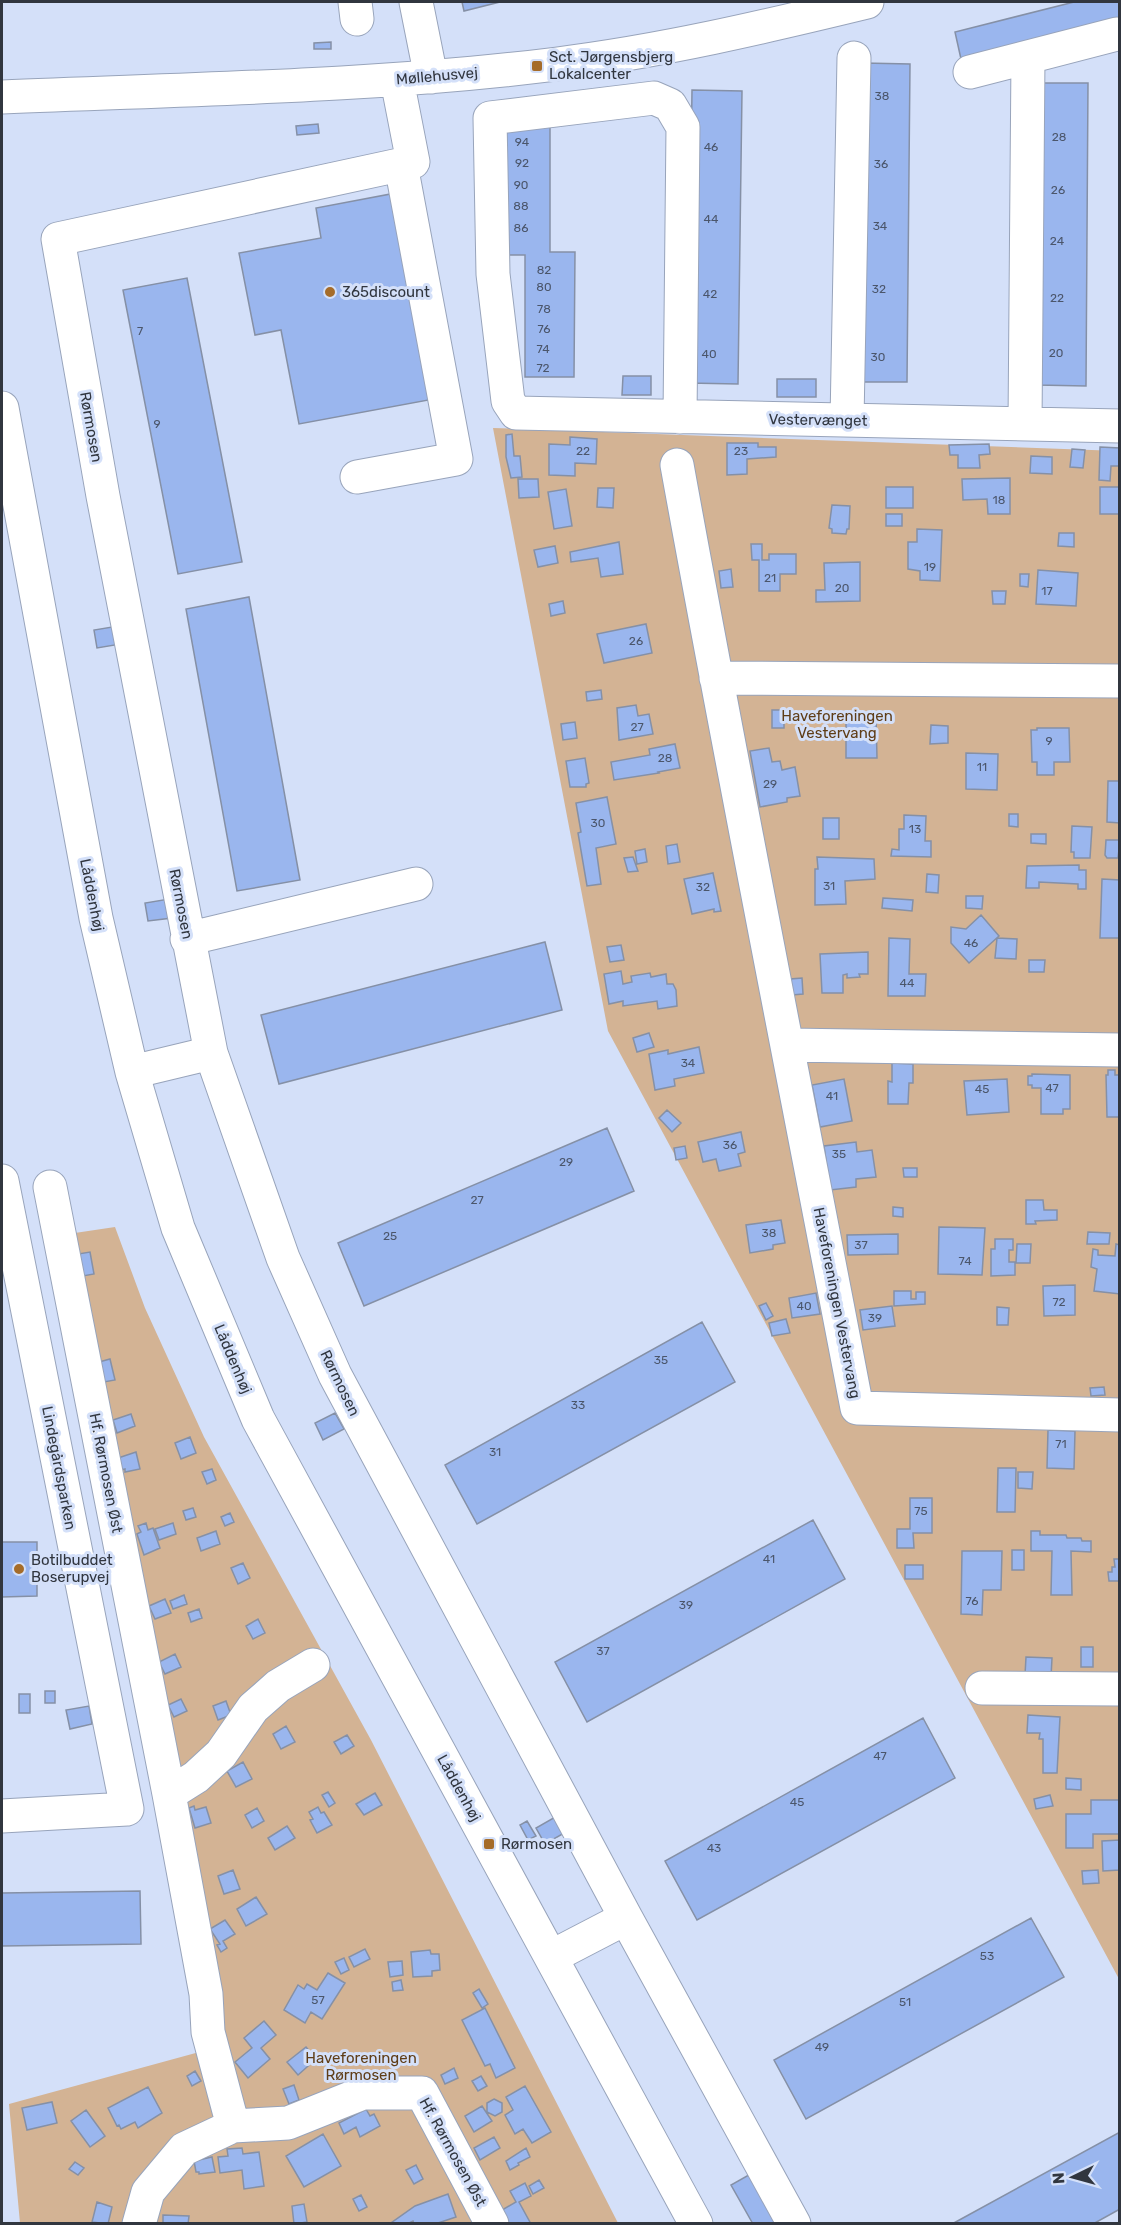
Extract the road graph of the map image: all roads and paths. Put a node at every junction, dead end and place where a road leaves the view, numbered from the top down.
1 (416, 2) edge
2 (867, 2) edge
3 (1117, 34) dead end
4 (1028, 57) junction
5 (854, 58) dead end
6 (970, 72) dead end
7 (431, 77) junction
8 (396, 80) junction
9 (2, 97) edge
10 (401, 165) junction
11 (2, 408) edge
12 (680, 417) junction
13 (847, 420) junction
14 (1025, 424) junction
15 (1119, 426) edge
16 (677, 465) dead end
17 (357, 477) dead end
18 (716, 678) junction
19 (1119, 681) edge
20 (416, 884) dead end
21 (187, 939) junction
22 (788, 1045) junction
23 (1119, 1050) edge
24 (211, 1053) junction
25 (132, 1072) junction
26 (2, 1181) edge
27 (50, 1187) dead end
28 (1119, 1415) edge
29 (313, 1665) dead end
30 (982, 1688) dead end
31 (1119, 1689) edge
32 (169, 1794) junction
33 (2, 1816) edge
34 (626, 1918) junction
35 (551, 1957) junction
36 (233, 2126) junction
37 (139, 2223) edge
38 (492, 2223) edge
39 (696, 2223) edge
40 (794, 2223) edge

1 - 7 street
2 - 7 street, Møllehusvej
3 - 4 street
4 - 6 street
4 - 14 street
5 - 13 street
7 - 8 street, Møllehusvej
8 - 9 street, Møllehusvej
8 - 10 street
10 - 17 street
10 - 21 street, Rørmosen
11 - 25 street, Låddenhøj
12 - 12 street, Vestervænget
12 - 13 street, Vestervænget
13 - 14 street, Vestervænget
14 - 15 street, Vestervænget
16 - 18 street, Haveforeningen Vestervang
18 - 19 street
18 - 22 street, Haveforeningen Vestervang
20 - 21 street
21 - 24 street, Rørmosen
22 - 23 street
22 - 28 street, Haveforeningen Vestervang
24 - 25 street
24 - 34 street, Rørmosen
25 - 35 street, Låddenhøj
26 - 33 street, Lindegårdsparken
27 - 32 street, Hf. Rørmosen Øst
29 - 32 street
30 - 31 street
32 - 36 street, Hf. Rørmosen Øst
34 - 35 street
34 - 40 street, Rørmosen
35 - 39 street, Låddenhøj
36 - 37 street, Hf. Rørmosen Øst
36 - 38 street, Hf. Rørmosen Øst

